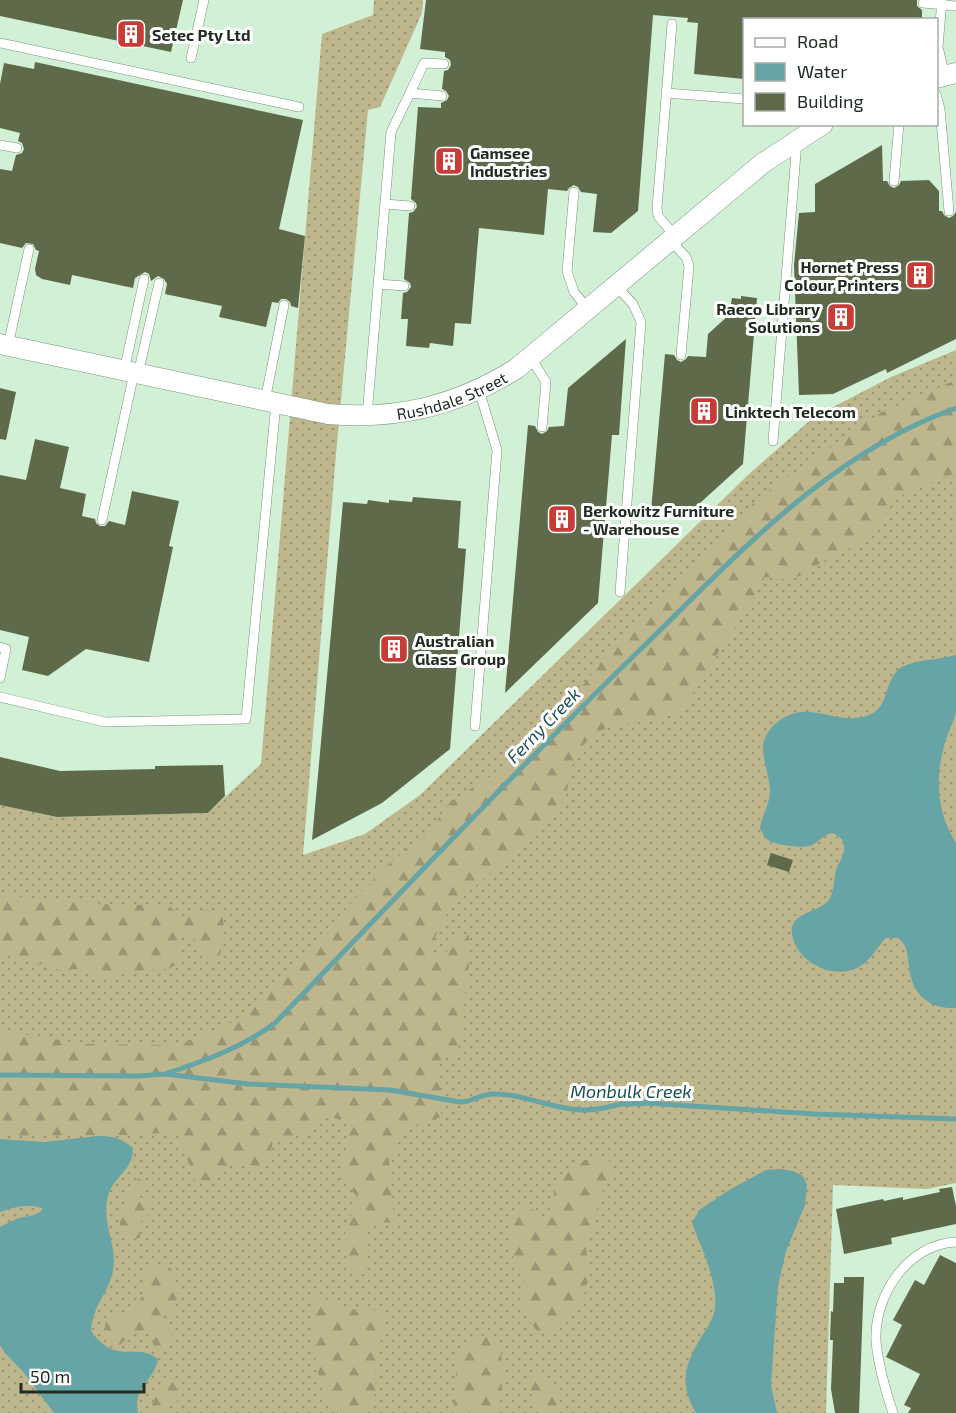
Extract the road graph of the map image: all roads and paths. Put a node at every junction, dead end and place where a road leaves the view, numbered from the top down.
1 (204, 0) edge
2 (923, 3) dead end
3 (942, 3) edge
4 (956, 6) edge
5 (672, 24) dead end
6 (0, 43) edge
7 (191, 58) dead end
8 (444, 64) dead end
9 (946, 76) edge
10 (410, 93) junction
11 (666, 93) junction
12 (442, 96) dead end
13 (743, 99) edge
14 (938, 102) edge
15 (299, 107) dead end
16 (818, 126) edge
17 (899, 126) edge
18 (797, 140) junction
19 (0, 145) edge
20 (17, 148) dead end
21 (894, 181) dead end
22 (574, 192) dead end
23 (385, 204) junction
24 (410, 206) dead end
25 (949, 211) dead end
26 (672, 238) junction
27 (28, 249) dead end
28 (144, 279) dead end
29 (159, 283) dead end
30 (378, 284) junction
31 (404, 286) dead end
32 (616, 286) junction
33 (284, 305) dead end
34 (588, 309) junction
35 (4, 345) edge
36 (681, 355) dead end
37 (531, 358) junction
38 (132, 372) junction
39 (479, 390) junction
40 (271, 402) junction
41 (367, 416) junction
42 (542, 427) dead end
43 (773, 441) dead end
44 (102, 520) dead end
45 (620, 592) dead end
46 (0, 647) edge
47 (0, 678) edge
48 (0, 697) edge
49 (475, 726) dead end
50 (956, 1242) edge
51 (893, 1413) edge

1 - 7 lane
2 - 3 lane
3 - 4 lane
3 - 9 lane
5 - 11 lane
6 - 15 lane
8 - 10 lane
10 - 12 lane
10 - 23 lane
11 - 13 lane
11 - 26 lane
14 - 25 lane
16 - 18 street, Rushdale Street
17 - 21 lane
18 - 26 street, Rushdale Street
18 - 43 lane
19 - 20 lane
22 - 34 lane
23 - 24 lane
23 - 30 lane
26 - 32 street, Rushdale Street
26 - 36 lane
27 - 35 lane
28 - 38 lane
29 - 38 lane
30 - 31 lane
30 - 41 lane
32 - 34 street, Rushdale Street
32 - 45 lane
33 - 40 lane
34 - 37 street, Rushdale Street
35 - 38 street, Rushdale Street
37 - 39 street, Rushdale Street
37 - 42 lane
38 - 40 street, Rushdale Street
38 - 44 lane
39 - 41 street, Rushdale Street
39 - 49 lane
40 - 41 street, Rushdale Street
40 - 48 lane
46 - 47 lane
50 - 51 lane

